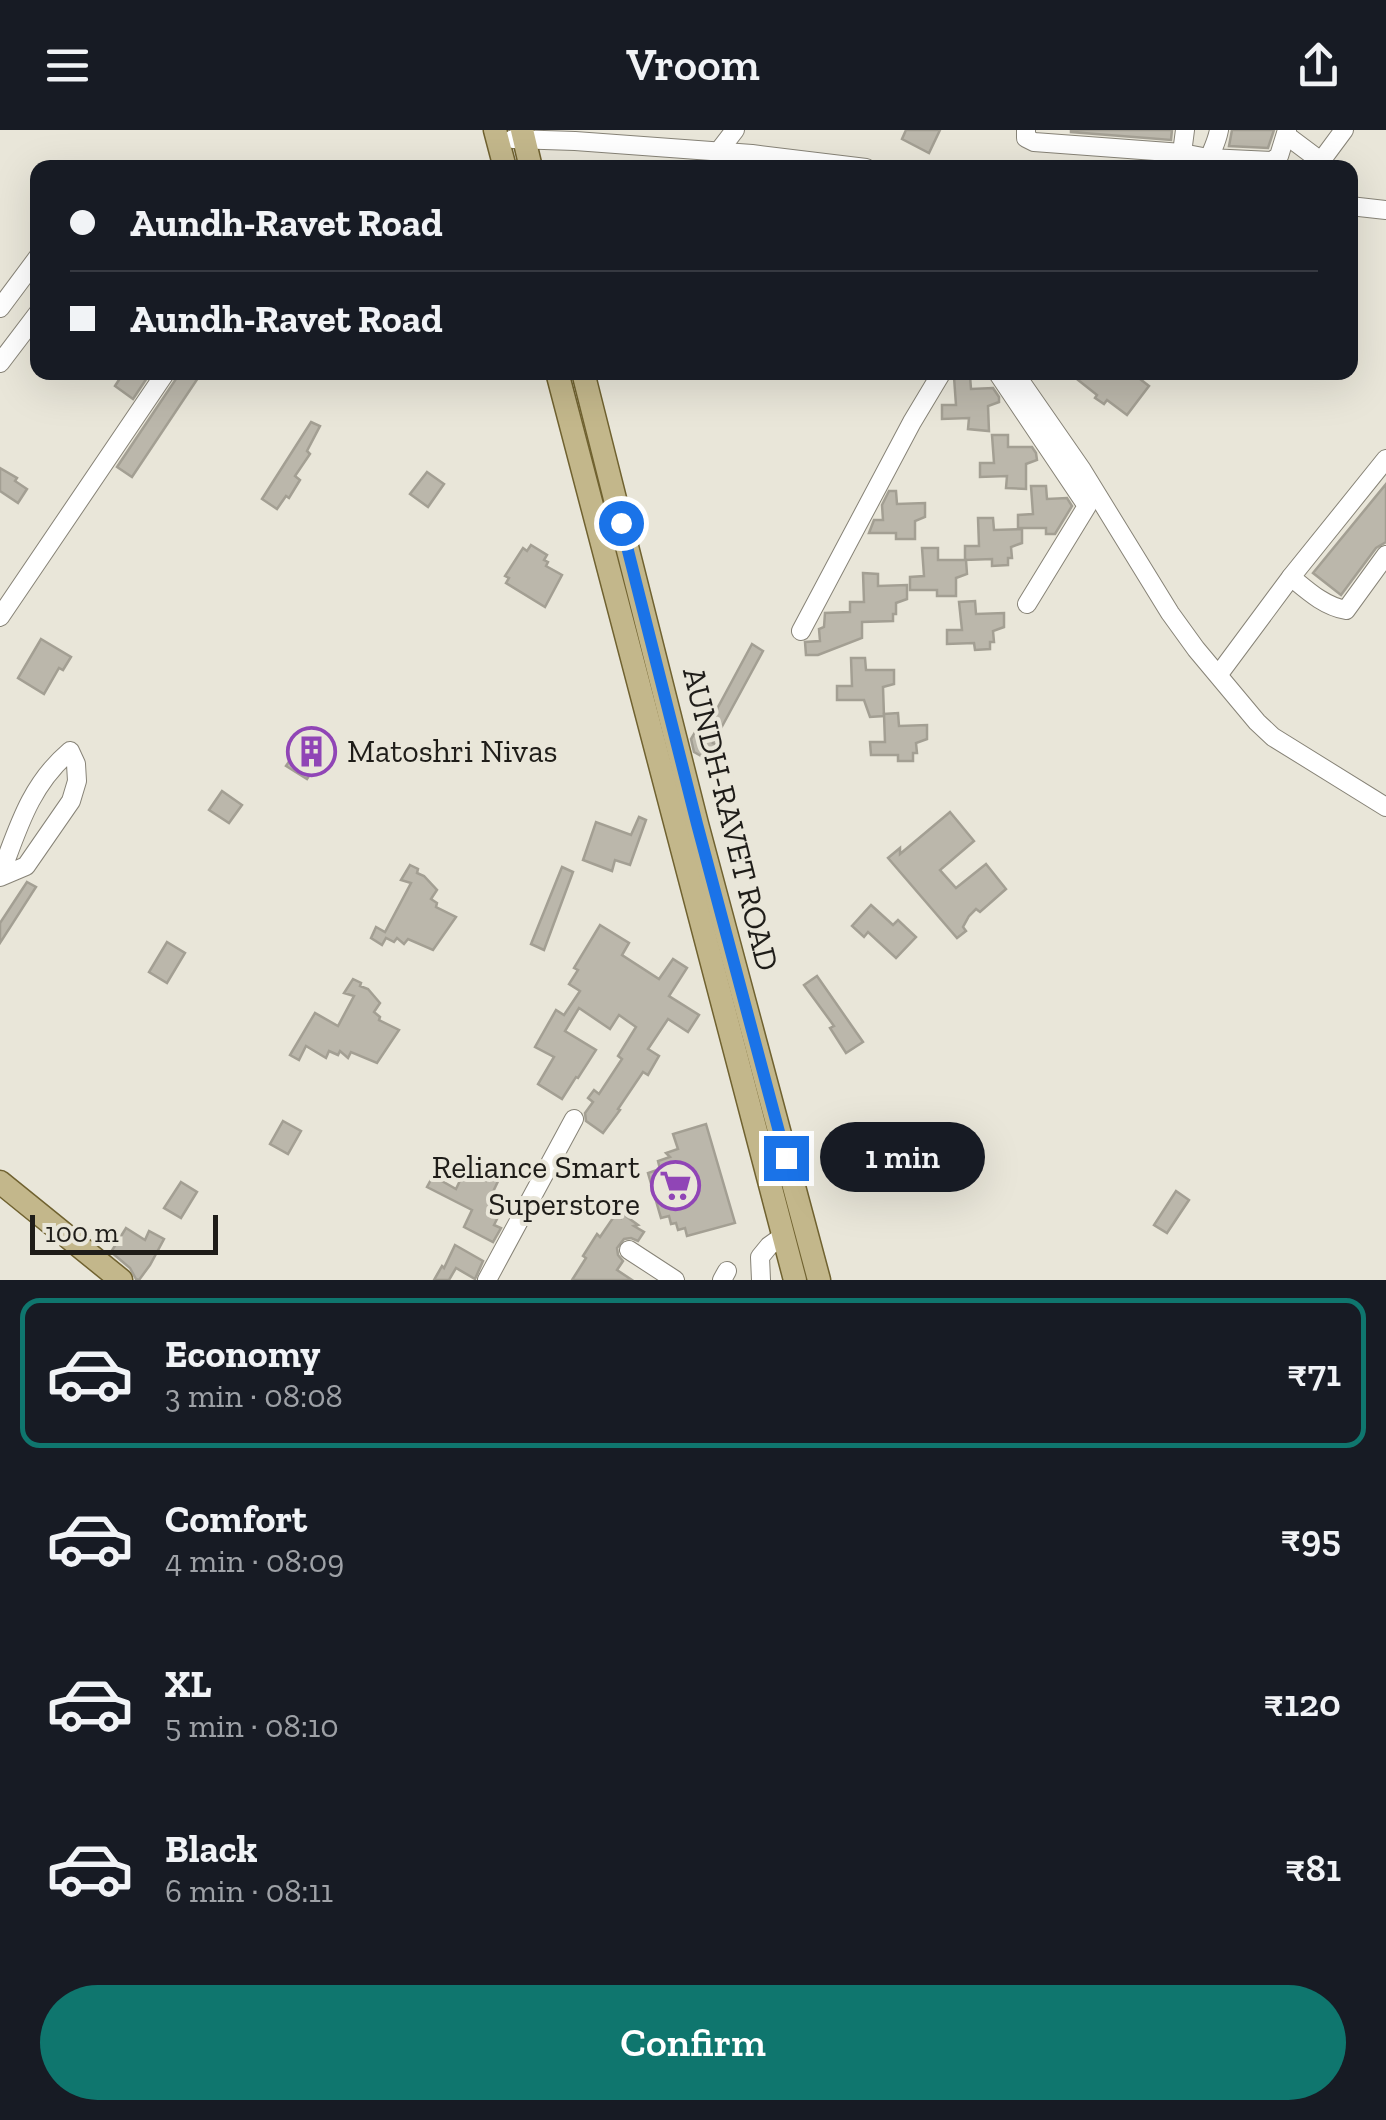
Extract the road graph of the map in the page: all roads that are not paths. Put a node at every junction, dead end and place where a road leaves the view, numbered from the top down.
1 (735, 130) edge
2 (1026, 130) edge
3 (1185, 130) edge
4 (1219, 130) edge
5 (1344, 130) edge
6 (1286, 132) edge
7 (523, 134) edge
8 (497, 135) edge
9 (718, 152) junction
10 (502, 160) edge
11 (529, 160) edge
12 (808, 160) edge
13 (1196, 160) edge
14 (1273, 160) edge
15 (1358, 207) edge
16 (1386, 210) edge
17 (30, 269) edge
18 (0, 308) edge
19 (30, 323) edge
20 (0, 363) edge
21 (161, 380) edge
22 (559, 380) edge
23 (585, 380) edge
24 (937, 380) edge
25 (1003, 380) edge
26 (1020, 380) edge
27 (1386, 459) edge
28 (1386, 555) edge
29 (1291, 578) junction
30 (1028, 604) dead end
31 (0, 617) edge
32 (801, 631) dead end
33 (1218, 674) junction
34 (1386, 807) edge
35 (0, 876) edge
36 (574, 1119) dead end
37 (0, 1182) edge
38 (784, 1236) junction
39 (629, 1250) dead end
40 (121, 1280) edge
41 (487, 1280) edge
42 (675, 1280) edge
43 (761, 1280) edge
44 (795, 1280) edge
45 (819, 1280) edge

1 - 9 street
2 - 13 street
3 - 13 street
4 - 13 street
5 - 6 street
6 - 14 street
7 - 8 street
7 - 9 street
7 - 11 main road
8 - 10 main road
9 - 12 street
15 - 16 street
17 - 18 street
19 - 20 street
21 - 31 street
22 - 38 main road, AUNDH-RAVET ROAD
23 - 45 main road, AUNDH-RAVET ROAD
24 - 32 street
25 - 30 street
26 - 33 street
27 - 29 street
28 - 29 street
29 - 33 street
33 - 34 street
35 - 35 street
36 - 41 street
37 - 40 main road
38 - 43 street
38 - 44 main road, AUNDH-RAVET ROAD
39 - 42 street

